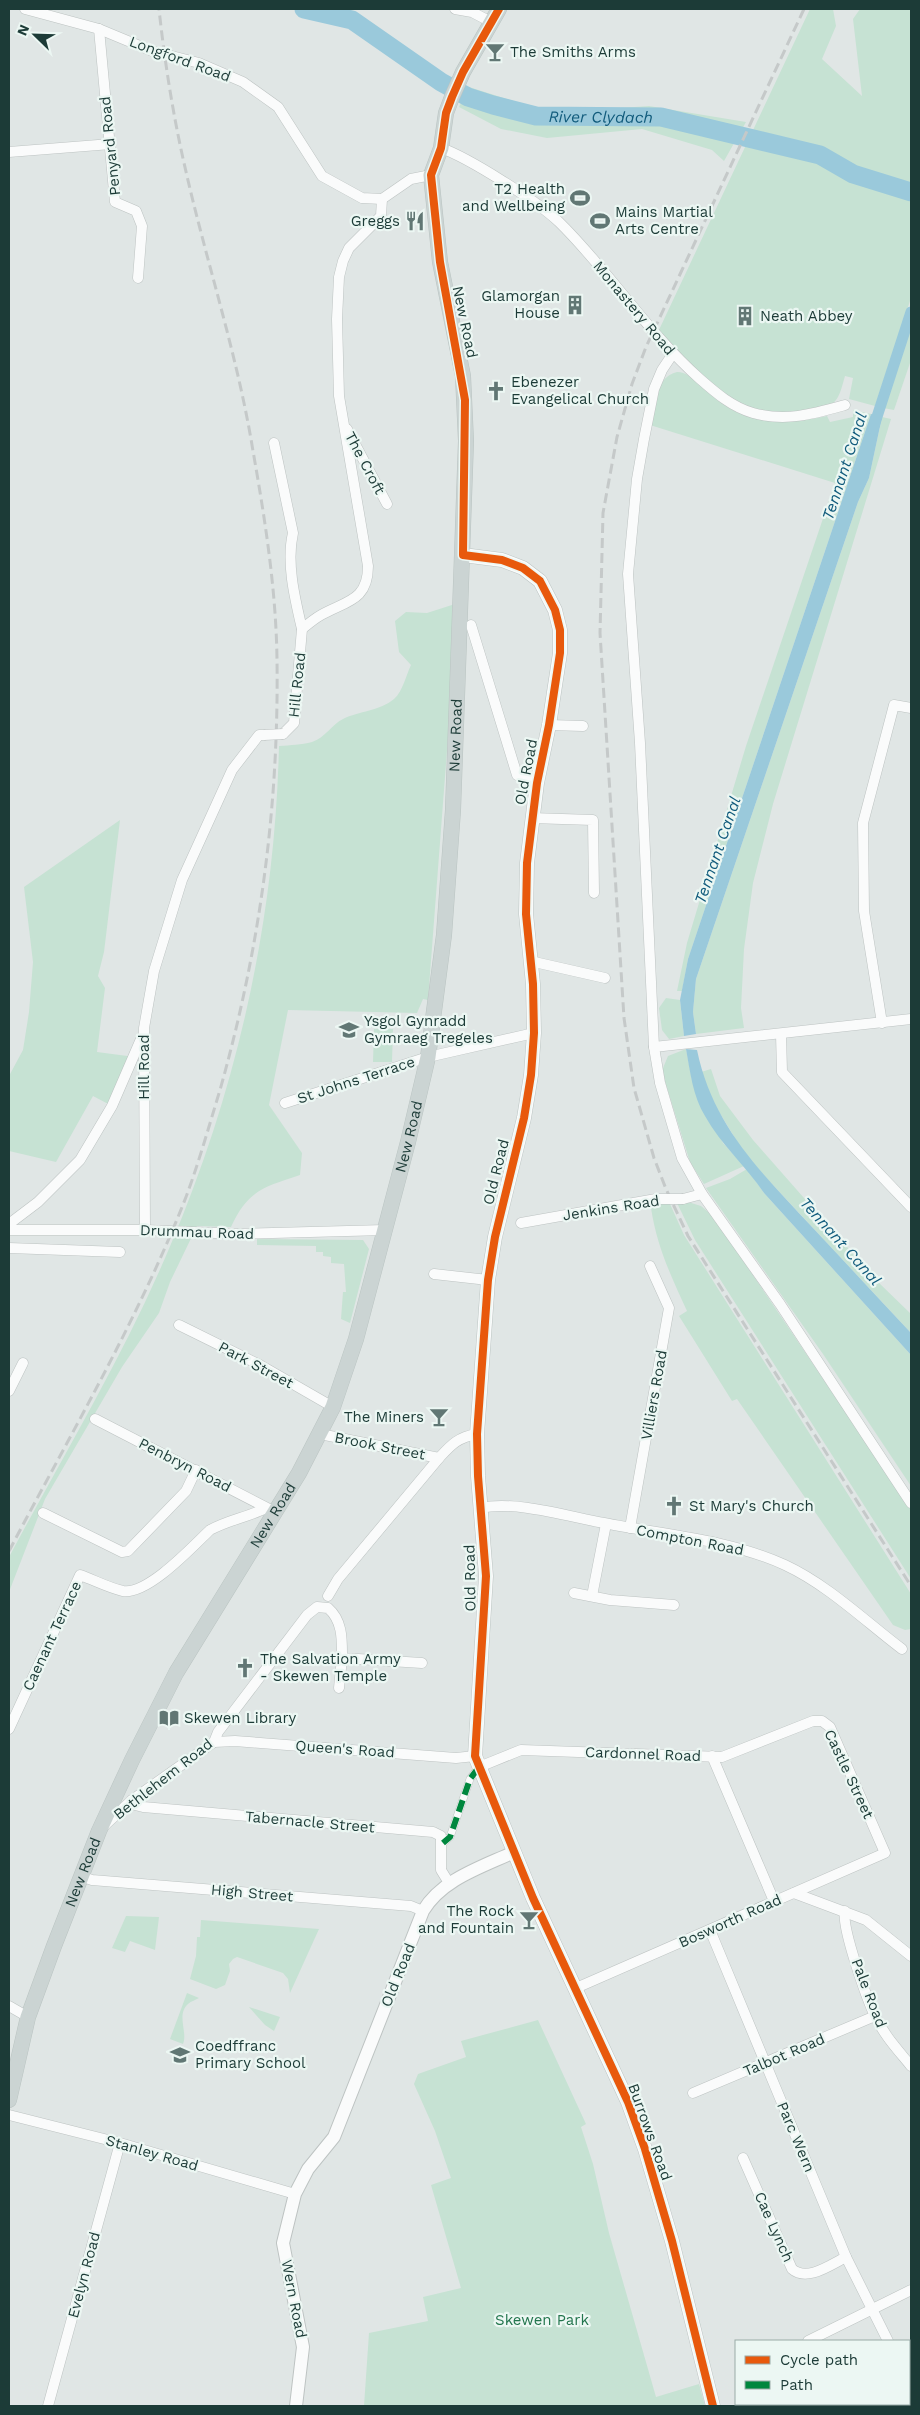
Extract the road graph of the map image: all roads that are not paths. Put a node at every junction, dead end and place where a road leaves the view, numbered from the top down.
1 (25, 9) edge
2 (456, 9) edge
3 (495, 15) edge
4 (99, 29) junction
5 (111, 144) junction
6 (441, 148) junction
7 (9, 152) edge
8 (431, 175) junction
9 (382, 199) junction
10 (138, 278) dead end
11 (672, 355) junction
12 (845, 404) dead end
13 (344, 422) junction
14 (274, 444) dead end
15 (387, 504) dead end
16 (463, 556) junction
17 (471, 625) dead end
18 (302, 629) junction
19 (911, 708) edge
20 (550, 725) junction
21 (582, 726) dead end
22 (537, 783) junction
23 (531, 818) junction
24 (594, 893) dead end
25 (530, 962) junction
26 (605, 978) dead end
27 (911, 1019) edge
28 (882, 1024) junction
29 (144, 1028) junction
30 (534, 1033) junction
31 (781, 1034) junction
32 (654, 1047) junction
33 (428, 1057) junction
34 (285, 1103) dead end
35 (702, 1194) junction
36 (911, 1207) edge
37 (521, 1223) dead end
38 (9, 1224) edge
39 (9, 1230) edge
40 (145, 1230) junction
41 (385, 1230) junction
42 (9, 1248) edge
43 (120, 1252) dead end
44 (650, 1266) dead end
45 (434, 1274) dead end
46 (488, 1280) junction
47 (179, 1325) dead end
48 (23, 1363) dead end
49 (9, 1391) edge
50 (333, 1407) junction
51 (94, 1418) dead end
52 (320, 1434) junction
53 (477, 1434) junction
54 (439, 1458) junction
55 (196, 1470) junction
56 (911, 1503) edge
57 (481, 1508) junction
58 (270, 1510) junction
59 (43, 1513) dead end
60 (606, 1524) junction
61 (630, 1528) junction
62 (574, 1593) dead end
63 (328, 1596) dead end
64 (592, 1596) junction
65 (674, 1605) dead end
66 (902, 1650) dead end
67 (342, 1658) junction
68 (422, 1663) dead end
69 (339, 1688) dead end
70 (9, 1729) edge
71 (214, 1742) junction
72 (712, 1756) junction
73 (477, 1761) junction
74 (132, 1800) junction
75 (99, 1831) junction
76 (443, 1843) junction
77 (514, 1852) junction
78 (885, 1854) joint
79 (80, 1876) junction
80 (449, 1883) junction
81 (794, 1893) junction
82 (774, 1902) junction
83 (424, 1911) junction
84 (845, 1911) junction
85 (710, 1930) junction
86 (911, 1956) edge
87 (576, 1988) junction
88 (9, 2006) edge
89 (875, 2016) junction
90 (28, 2017) junction
91 (765, 2064) junction
92 (911, 2066) edge
93 (693, 2094) dead end
94 (9, 2100) edge
95 (9, 2115) edge
96 (120, 2143) junction
97 (743, 2158) dead end
98 (295, 2194) junction
99 (846, 2257) junction
100 (911, 2290) edge
101 (871, 2310) junction
102 (810, 2340) edge
103 (887, 2340) edge
104 (48, 2406) edge
105 (296, 2406) edge
106 (713, 2406) edge

1 - 4 street, Longford Road
2 - 3 street
3 - 6 main road, New Road
4 - 5 street, Penyard Road
4 - 9 street, Longford Road
5 - 7 street
5 - 10 street, Penyard Road
6 - 8 main road, New Road
6 - 11 street, Monastery Road
8 - 9 street
8 - 16 main road, New Road
9 - 13 street
11 - 12 street, Monastery Road
11 - 32 street
13 - 15 street, The Croft
13 - 18 street
14 - 18 street, Hill Road
16 - 20 main road, Old Road
16 - 33 main road, New Road
17 - 22 street, Old Road
18 - 29 street, Hill Road, bridge
19 - 28 street
20 - 21 street
20 - 22 main road, Old Road
22 - 23 main road, Old Road
23 - 24 street
23 - 25 main road, Old Road
25 - 26 street
25 - 30 main road, Old Road
27 - 28 street
28 - 31 street
29 - 38 street
29 - 40 street, Hill Road
30 - 33 street, St Johns Terrace
30 - 46 main road, Old Road
31 - 32 street
31 - 36 street
32 - 35 street
33 - 34 street, St Johns Terrace
33 - 41 main road, New Road
35 - 37 street, Jenkins Road, bridge
35 - 56 street
39 - 40 street, Drummau Road
40 - 41 street, Drummau Road
41 - 50 main road, New Road
42 - 43 street
44 - 61 street, Villiers Road
45 - 46 street
46 - 53 main road, Old Road
47 - 50 street, Park Street
48 - 49 street
50 - 52 main road, New Road
51 - 55 street, Penbryn Road
52 - 54 street, Brook Street
52 - 58 main road, New Road
53 - 54 street
53 - 57 main road, Old Road
54 - 63 street
55 - 58 street, Penbryn Road
55 - 59 street
57 - 60 street, Compton Road
57 - 73 main road, Old Road
58 - 70 street, Caenant Terrace
58 - 75 main road, New Road
60 - 61 street, Compton Road
60 - 64 street
61 - 66 street, Compton Road
62 - 64 street
64 - 65 street
67 - 68 street
67 - 69 street
67 - 71 street, Bethlehem Road
71 - 73 street, Queen's Road
71 - 74 street, Bethlehem Road
72 - 73 street, Cardonnel Road
72 - 78 street, Castle Street
72 - 82 street, Cardonnel Road
73 - 76 street
73 - 77 main road, Old Road
74 - 75 street, Bethlehem Road
74 - 76 street, Tabernacle Street
75 - 79 main road, New Road
76 - 80 street
77 - 80 street, Old Road
77 - 87 main road, Burrows Road
78 - 81 street, Bosworth Road
79 - 83 street, High Street
79 - 90 main road, New Road
80 - 83 street, Old Road
81 - 82 street, Bosworth Road
81 - 84 street
82 - 85 street, Bosworth Road
83 - 98 street, Old Road
84 - 86 street
84 - 89 street, Pale Road
85 - 87 street, Bosworth Road
85 - 91 street, Parc Wern
87 - 106 main road, Burrows Road
88 - 90 street
89 - 91 street, Talbot Road
89 - 92 street, Pale Road
90 - 94 main road, New Road
91 - 93 street, Talbot Road
91 - 99 street, Parc Wern
95 - 96 street, Stanley Road
96 - 98 street, Stanley Road
96 - 104 street, Evelyn Road
97 - 99 street, Cae Lynch
98 - 105 street, Wern Road
99 - 101 street, Parc Wern
100 - 101 street
101 - 102 street
101 - 103 street, Parc Wern

